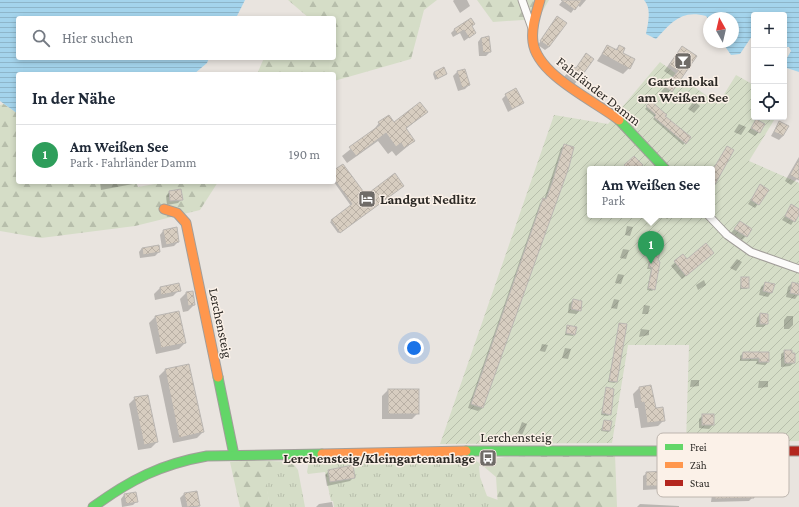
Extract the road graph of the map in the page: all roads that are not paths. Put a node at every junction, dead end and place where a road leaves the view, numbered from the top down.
1 (522, 0) edge
2 (540, 0) edge
3 (532, 28) junction
4 (662, 166) edge
5 (164, 209) dead end
6 (711, 218) edge
7 (799, 269) edge
8 (657, 450) edge
9 (789, 450) edge
10 (799, 450) edge
11 (234, 455) junction
12 (93, 507) edge

1 - 3 street, Fahrländer Damm
2 - 3 street, Fahrländer Damm
3 - 4 street, Fahrländer Damm
5 - 11 street, Lerchensteig
6 - 7 street
8 - 11 street, Lerchensteig
9 - 10 street, Lerchensteig
11 - 12 street, Lerchensteig

